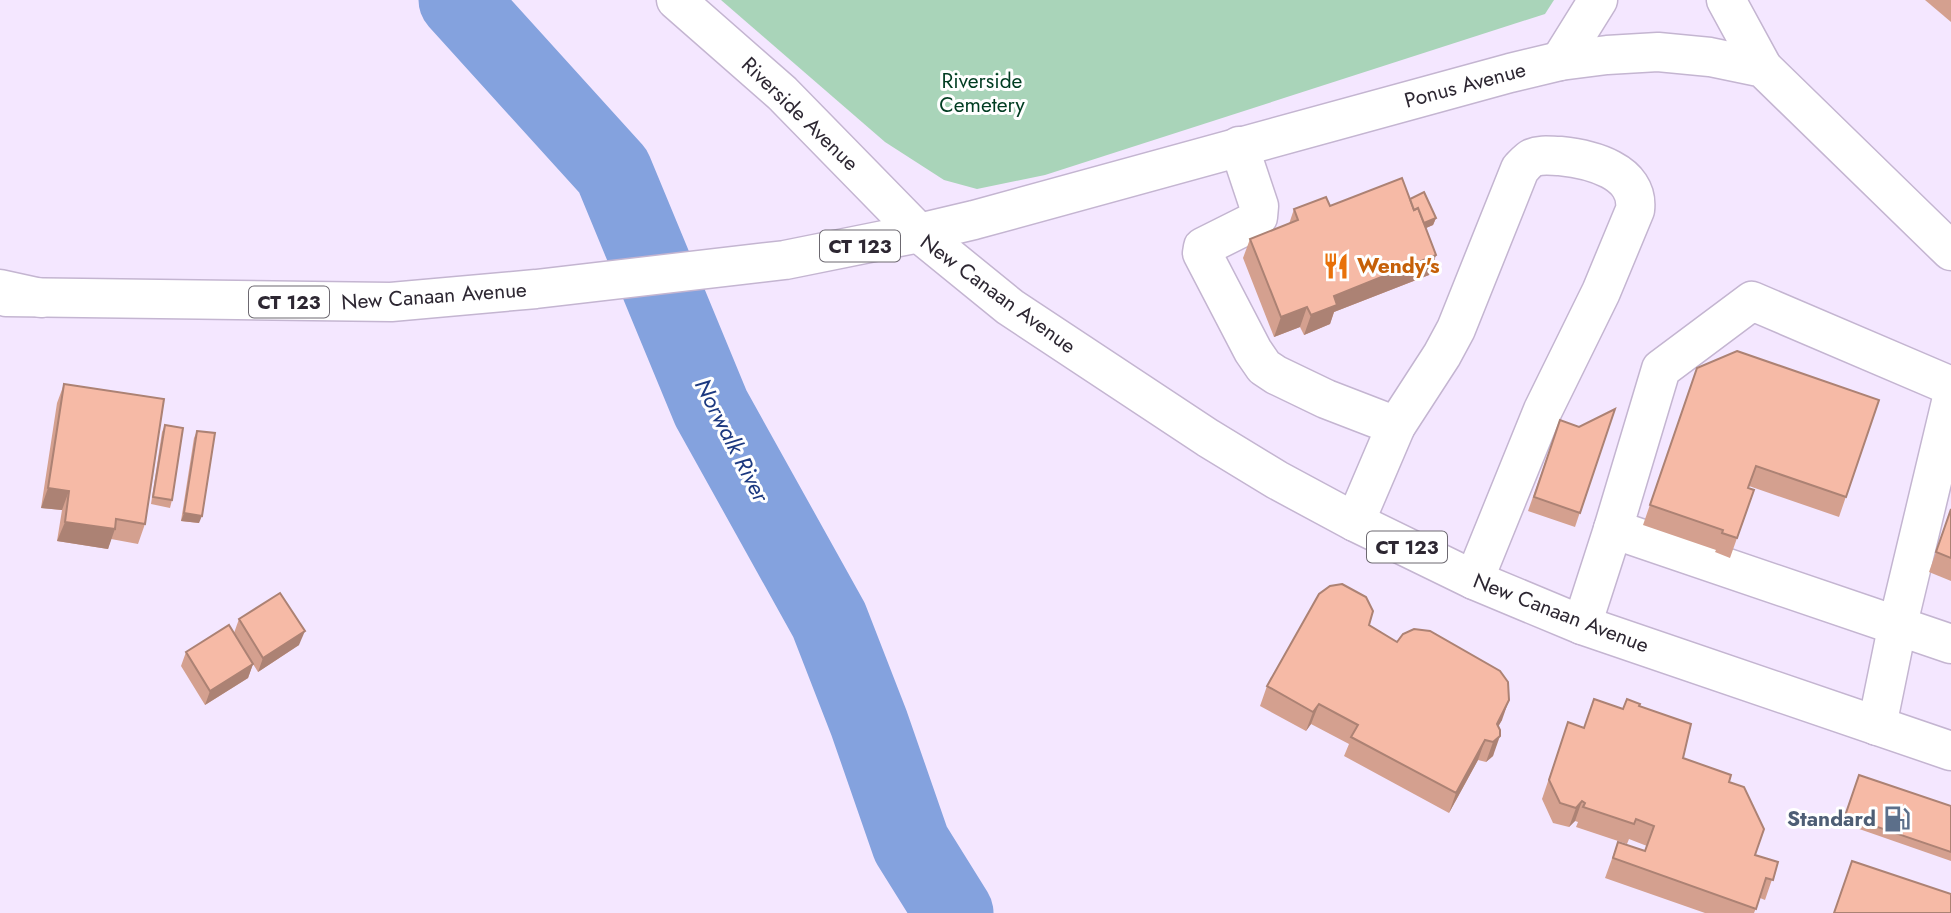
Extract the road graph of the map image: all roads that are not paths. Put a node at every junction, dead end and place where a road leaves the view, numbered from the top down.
1 (676, 0) edge
2 (1598, 0) edge
3 (1726, 0) edge
4 (1560, 61) junction
5 (1763, 68) junction
6 (1239, 146) junction
7 (919, 233) junction
8 (1951, 251) edge
9 (0, 289) edge
10 (0, 297) edge
11 (41, 298) junction
12 (1951, 386) edge
13 (1951, 402) edge
14 (1396, 426) junction
15 (1355, 522) junction
16 (1613, 529) junction
17 (1474, 580) junction
18 (1582, 625) junction
19 (1897, 628) junction
20 (1951, 644) edge
21 (1877, 726) junction
22 (1951, 751) edge

1 - 7 main road, Riverside Avenue
2 - 4 main road
3 - 5 main road
4 - 5 main road, Ponus Avenue
4 - 6 main road, Ponus Avenue
5 - 8 main road
6 - 7 main road, Ponus Avenue
6 - 14 main road
7 - 11 main road, New Canaan Avenue / CT 123
7 - 15 main road, New Canaan Avenue / CT 123
9 - 11 main road
10 - 11 main road, New Canaan Avenue / CT 123
12 - 16 main road
13 - 19 main road
14 - 15 main road
14 - 17 main road
15 - 17 main road, New Canaan Avenue / CT 123
16 - 18 main road
16 - 19 main road
17 - 18 main road, New Canaan Avenue / CT 123
18 - 21 main road, New Canaan Avenue / CT 123
19 - 20 main road
19 - 21 main road
21 - 22 main road, New Canaan Avenue / CT 123

